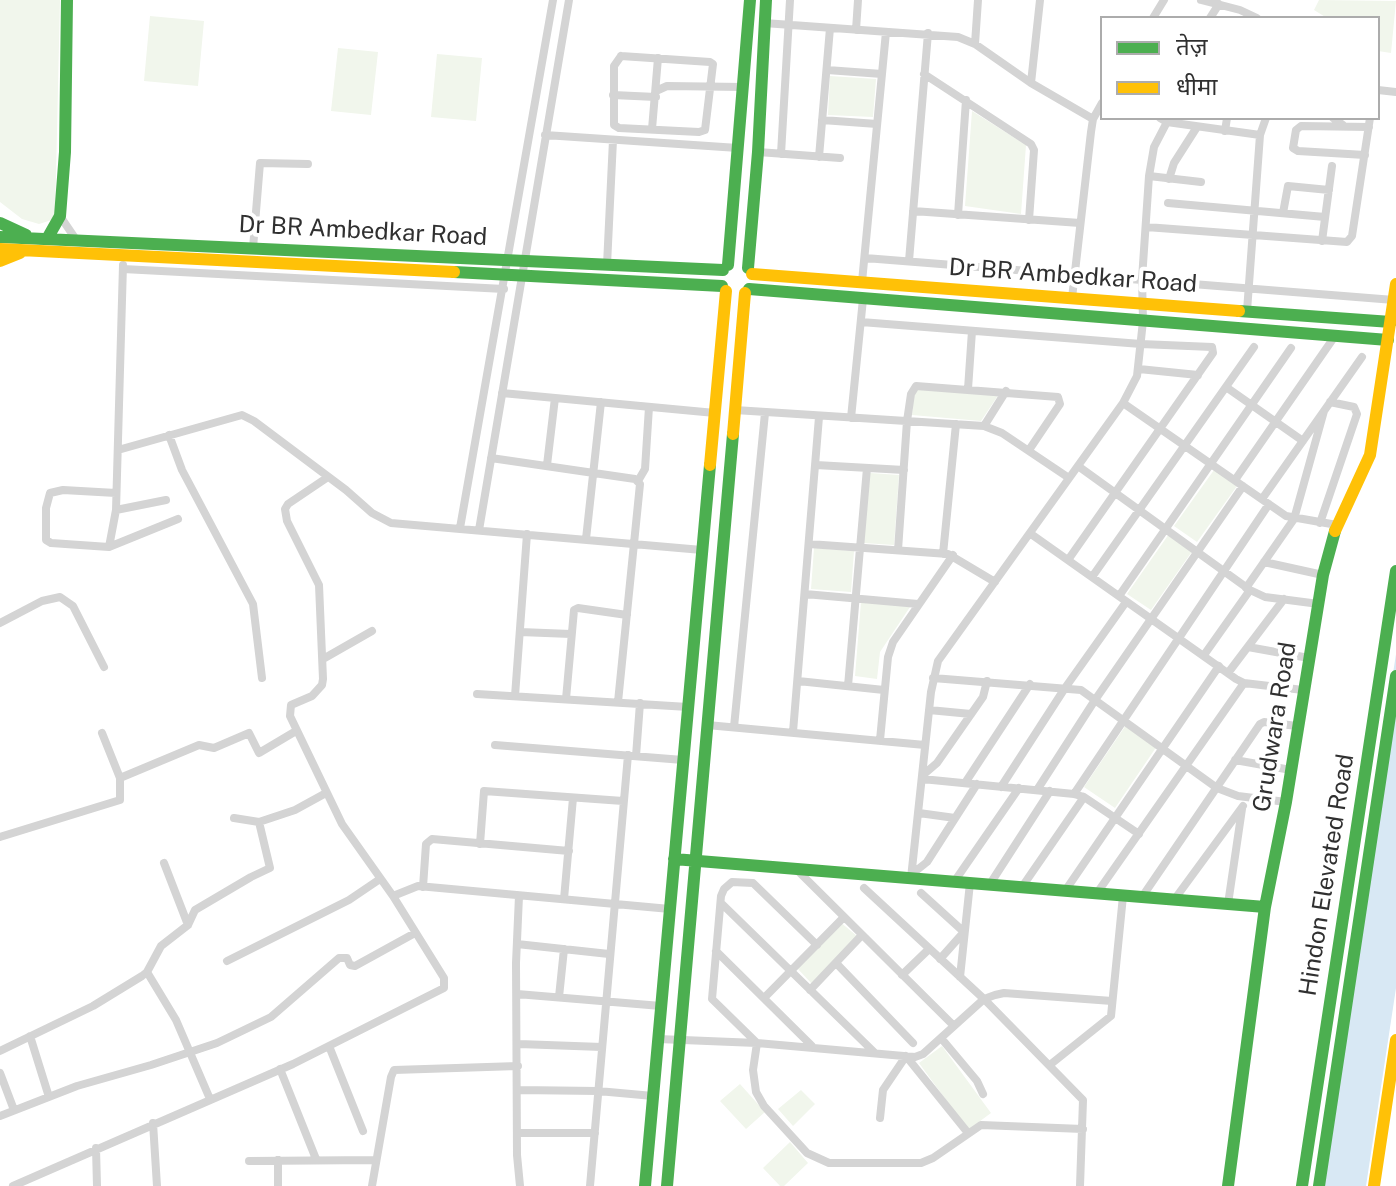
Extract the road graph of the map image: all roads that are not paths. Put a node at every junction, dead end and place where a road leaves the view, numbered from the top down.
1 (67, 0) edge
2 (553, 0) edge
3 (569, 0) edge
4 (750, 0) edge
5 (766, 0) edge
6 (790, 0) edge
7 (858, 0) edge
8 (978, 0) edge
9 (1040, 0) edge
10 (1201, 0) edge
11 (1219, 4) junction
12 (1211, 16) edge
13 (1252, 16) edge
14 (764, 23) junction
15 (788, 25) junction
16 (830, 28) junction
17 (856, 30) junction
18 (886, 32) junction
19 (928, 33) junction
20 (975, 44) junction
21 (658, 58) junction
22 (827, 70) junction
23 (882, 74) junction
24 (924, 74) junction
25 (1031, 83) junction
26 (743, 87) junction
27 (710, 88) junction
28 (656, 94) junction
29 (613, 95) junction
30 (966, 100) junction
31 (1100, 107) edge
32 (1093, 119) junction
33 (822, 120) junction
34 (1163, 120) edge
35 (1227, 120) edge
36 (1265, 120) edge
37 (1336, 120) edge
38 (1370, 122) edge
39 (877, 124) junction
40 (1343, 125) junction
41 (1197, 127) junction
42 (652, 129) junction
43 (1225, 131) junction
44 (545, 135) junction
45 (1260, 135) junction
46 (613, 140) junction
47 (528, 147) junction
48 (543, 147) junction
49 (738, 148) junction
50 (758, 152) junction
51 (781, 154) junction
52 (1365, 155) junction
53 (819, 157) junction
54 (840, 158) dead end
55 (308, 164) dead end
56 (1332, 166) dead end
57 (1149, 176) junction
58 (1169, 179) junction
59 (1201, 182) dead end
60 (1329, 190) junction
61 (1168, 203) dead end
62 (913, 211) junction
63 (1254, 211) junction
64 (1283, 213) junction
65 (958, 215) junction
66 (60, 216) junction
67 (1325, 217) junction
68 (1029, 220) junction
69 (0, 223) edge
70 (1080, 223) junction
71 (1146, 227) junction
72 (1253, 236) junction
73 (0, 237) edge
74 (75, 238) junction
75 (1322, 241) junction
76 (40, 243) junction
77 (124, 248) junction
78 (253, 248) junction
79 (0, 249) edge
80 (306, 257) junction
81 (865, 258) junction
82 (509, 260) junction
83 (0, 261) edge
84 (523, 261) junction
85 (909, 261) junction
86 (607, 265) junction
87 (726, 268) junction
88 (123, 269) junction
89 (750, 271) junction
90 (1075, 273) junction
91 (506, 274) junction
92 (521, 275) junction
93 (306, 279) junction
94 (1142, 279) junction
95 (862, 282) junction
96 (1396, 284) edge
97 (724, 288) junction
98 (1249, 288) junction
99 (504, 289) junction
100 (747, 291) junction
101 (1072, 298) junction
102 (863, 299) junction
103 (1394, 300) junction
104 (1143, 303) junction
105 (1247, 311) junction
106 (1143, 321) junction
107 (861, 322) junction
108 (1391, 322) junction
109 (972, 331) junction
110 (1335, 336) junction
111 (1388, 340) junction
112 (1141, 344) junction
113 (1254, 347) dead end
114 (1291, 348) dead end
115 (1362, 357) dead end
116 (1139, 369) junction
117 (1198, 375) junction
118 (1226, 387) junction
119 (968, 389) junction
120 (1006, 391) junction
121 (502, 393) junction
122 (555, 398) junction
123 (601, 402) junction
124 (1330, 402) junction
125 (1123, 403) junction
126 (1252, 405) junction
127 (649, 407) junction
128 (735, 410) junction
129 (1324, 411) junction
130 (715, 413) junction
131 (765, 413) junction
132 (819, 417) junction
133 (851, 418) junction
134 (907, 421) junction
135 (1276, 422) junction
136 (956, 424) junction
137 (984, 426) junction
138 (1162, 429) junction
139 (169, 435) junction
140 (1303, 441) junction
141 (1185, 445) junction
142 (118, 450) junction
143 (1029, 450) junction
144 (491, 458) junction
145 (1211, 464) junction
146 (547, 465) junction
147 (816, 465) junction
148 (1078, 466) junction
149 (867, 468) junction
150 (904, 470) junction
151 (593, 472) junction
152 (328, 477) junction
153 (1069, 478) junction
154 (638, 481) junction
155 (1239, 483) junction
156 (116, 493) junction
157 (1115, 494) junction
158 (166, 500) dead end
159 (1265, 502) junction
160 (116, 510) junction
161 (1139, 510) junction
162 (178, 519) dead end
163 (1294, 519) junction
164 (1320, 523) junction
165 (1337, 525) junction
166 (460, 528) junction
167 (479, 530) junction
168 (1166, 530) junction
169 (527, 534) junction
170 (1031, 534) junction
171 (586, 539) junction
172 (634, 544) junction
173 (809, 544) junction
174 (109, 547) junction
175 (860, 548) junction
176 (702, 550) junction
177 (898, 550) junction
178 (1196, 553) junction
179 (948, 555) junction
180 (1068, 560) junction
181 (1264, 562) junction
182 (1396, 571) edge
183 (1222, 573) junction
184 (1323, 575) junction
185 (1092, 577) junction
186 (995, 582) junction
187 (1248, 589) junction
188 (805, 594) junction
189 (856, 599) junction
190 (1123, 599) junction
191 (1284, 599) junction
192 (918, 604) junction
193 (1319, 604) junction
194 (627, 615) junction
195 (1151, 620) junction
196 (0, 623) edge
197 (372, 631) dead end
198 (520, 632) junction
199 (571, 634) junction
200 (1179, 637) junction
201 (1248, 647) junction
202 (1204, 655) junction
203 (1309, 658) junction
204 (323, 659) junction
205 (1219, 666) junction
206 (104, 667) dead end
207 (1228, 673) junction
208 (1396, 676) edge
209 (262, 678) dead end
210 (933, 678) junction
211 (798, 681) junction
212 (987, 681) junction
213 (1244, 683) junction
214 (1030, 684) junction
215 (848, 686) junction
216 (1065, 688) junction
217 (884, 690) junction
218 (1303, 690) junction
219 (477, 694) dead end
220 (515, 696) junction
221 (566, 699) junction
222 (1095, 700) junction
223 (618, 702) junction
224 (640, 703) junction
225 (688, 707) junction
226 (929, 710) junction
227 (971, 714) junction
228 (1123, 719) junction
229 (707, 725) junction
230 (1297, 726) junction
231 (734, 727) junction
232 (296, 731) junction
233 (793, 732) junction
234 (102, 733) dead end
235 (880, 740) junction
236 (495, 745) dead end
237 (925, 745) junction
238 (1163, 749) junction
239 (632, 755) junction
240 (683, 760) junction
241 (1235, 760) junction
242 (1186, 766) junction
243 (1291, 770) junction
244 (922, 777) junction
245 (120, 778) junction
246 (965, 783) junction
247 (977, 784) junction
248 (1001, 787) junction
249 (1019, 788) junction
250 (1217, 788) junction
251 (1037, 790) junction
252 (1050, 791) junction
253 (326, 793) junction
254 (1079, 795) junction
255 (573, 798) junction
256 (623, 801) junction
257 (1244, 801) junction
258 (1286, 802) junction
259 (919, 813) junction
260 (1115, 817) junction
261 (234, 818) dead end
262 (955, 818) junction
263 (259, 822) junction
264 (1139, 834) junction
265 (0, 837) edge
266 (480, 844) junction
267 (569, 851) junction
268 (674, 859) junction
269 (695, 860) junction
270 (164, 863) dead end
271 (795, 869) junction
272 (912, 876) junction
273 (380, 879) junction
274 (954, 882) junction
275 (970, 883) junction
276 (990, 884) junction
277 (423, 887) junction
278 (1022, 887) junction
279 (864, 888) dead end
280 (1065, 891) junction
281 (921, 893) dead end
282 (1097, 893) junction
283 (393, 896) junction
284 (519, 896) junction
285 (1123, 896) junction
286 (1142, 897) junction
287 (564, 899) junction
288 (1174, 900) junction
289 (721, 903) junction
290 (613, 904) junction
291 (1228, 904) junction
292 (1265, 907) junction
293 (670, 909) junction
294 (844, 917) junction
295 (188, 925) junction
296 (964, 932) junction
297 (415, 933) junction
298 (862, 935) junction
299 (517, 944) junction
300 (817, 945) junction
301 (564, 949) junction
302 (929, 949) junction
303 (716, 951) junction
304 (609, 954) junction
305 (940, 959) junction
306 (227, 961) dead end
307 (836, 963) junction
308 (791, 971) junction
309 (147, 972) junction
310 (902, 975) junction
311 (960, 977) junction
312 (810, 990) junction
313 (517, 994) junction
314 (559, 997) junction
315 (764, 998) junction
316 (984, 999) junction
317 (605, 1001) junction
318 (1112, 1001) junction
319 (661, 1006) junction
320 (954, 1026) junction
321 (30, 1036) junction
322 (941, 1038) junction
323 (658, 1039) junction
324 (1396, 1040) edge
325 (679, 1041) junction
326 (757, 1043) junction
327 (913, 1043) dead end
328 (519, 1044) junction
329 (329, 1046) junction
330 (602, 1047) junction
331 (812, 1047) junction
332 (0, 1051) edge
333 (192, 1053) junction
334 (876, 1054) junction
335 (906, 1056) junction
336 (1051, 1064) junction
337 (518, 1066) junction
338 (280, 1069) junction
339 (0, 1073) edge
340 (518, 1090) junction
341 (598, 1091) junction
342 (983, 1094) dead end
343 (653, 1096) junction
344 (49, 1097) junction
345 (210, 1099) junction
346 (14, 1110) junction
347 (0, 1116) edge
348 (880, 1118) dead end
349 (153, 1123) junction
350 (1083, 1129) junction
351 (363, 1131) dead end
352 (517, 1133) junction
353 (595, 1133) junction
354 (968, 1133) junction
355 (96, 1148) junction
356 (316, 1159) junction
357 (278, 1160) junction
358 (376, 1160) junction
359 (249, 1161) dead end
360 (13, 1186) edge
361 (97, 1186) edge
362 (157, 1186) edge
363 (278, 1186) edge
364 (372, 1186) edge
365 (520, 1186) edge
366 (590, 1186) edge
367 (645, 1186) edge
368 (667, 1186) edge
369 (1080, 1186) edge
370 (1228, 1186) edge
371 (1302, 1186) edge
372 (1319, 1186) edge
373 (1374, 1186) edge

1 - 66 main road
2 - 47 street
3 - 44 street
4 - 26 main road
5 - 14 main road
6 - 15 street
7 - 17 street
8 - 20 street
9 - 25 street
10 - 11 street
11 - 12 street
11 - 13 street
14 - 15 street
14 - 50 main road
15 - 16 street
15 - 51 street
16 - 17 street
16 - 22 street
17 - 18 street
18 - 19 street
18 - 23 street
19 - 20 street
19 - 24 street
20 - 25 street
21 - 27 street
21 - 28 street
21 - 29 street
22 - 23 street
22 - 33 street
23 - 39 street
24 - 30 street
24 - 62 street
25 - 32 street
26 - 27 street
26 - 49 main road
27 - 28 street
27 - 42 street
28 - 29 street
28 - 42 street
29 - 42 street
30 - 65 street
30 - 68 street
31 - 32 street
32 - 70 street
33 - 39 street
33 - 53 street
34 - 41 street
34 - 57 street
35 - 43 street
36 - 45 street
37 - 40 street
38 - 40 street
38 - 52 street
39 - 81 street
40 - 52 street
41 - 43 street
41 - 58 street
43 - 45 street
44 - 46 street
44 - 48 street
45 - 63 street
46 - 49 street
46 - 86 street
47 - 48 street
47 - 82 street
48 - 84 street
49 - 87 main road
50 - 51 street
50 - 89 main road
51 - 53 street
52 - 75 street
53 - 54 street
55 - 78 street
56 - 60 street
57 - 58 street
57 - 71 street
58 - 59 street
60 - 64 street
60 - 67 street
61 - 63 street
62 - 65 street
62 - 85 street
63 - 64 street
63 - 72 street
64 - 67 street
65 - 68 street
66 - 74 street
66 - 76 main road
67 - 75 street
68 - 70 street
69 - 76 main road
70 - 90 street
71 - 72 street
71 - 94 street
72 - 75 street
72 - 98 street
73 - 76 main road, Dr BR Ambedkar Road
74 - 76 main road, Dr BR Ambedkar Road
74 - 77 main road, Dr BR Ambedkar Road
76 - 77 main road, Dr BR Ambedkar Road
76 - 79 main road, Dr BR Ambedkar Road
76 - 83 main road
77 - 78 main road, Dr BR Ambedkar Road
77 - 80 main road, Dr BR Ambedkar Road
77 - 88 street
78 - 80 main road, Dr BR Ambedkar Road
80 - 82 main road, Dr BR Ambedkar Road
80 - 91 main road, Dr BR Ambedkar Road
80 - 93 street
81 - 85 street
81 - 95 street
82 - 84 main road, Dr BR Ambedkar Road
82 - 91 street
84 - 86 main road, Dr BR Ambedkar Road
84 - 92 street
85 - 90 street
86 - 87 main road, Dr BR Ambedkar Road
87 - 89 main road
87 - 97 main road
88 - 93 street
88 - 142 street
89 - 95 main road, Dr BR Ambedkar Road
89 - 100 main road
90 - 94 street
90 - 101 street
91 - 92 main road, Dr BR Ambedkar Road
91 - 99 street
92 - 97 main road, Dr BR Ambedkar Road
92 - 121 street
93 - 99 street
94 - 98 street
94 - 104 street
95 - 101 main road, Dr BR Ambedkar Road
96 - 103 main road, Grudwara Road
97 - 100 main road
97 - 130 main road
98 - 103 street
98 - 105 street
99 - 166 street
100 - 102 main road, Dr BR Ambedkar Road
100 - 128 main road
101 - 104 main road, Dr BR Ambedkar Road
102 - 106 main road, Dr BR Ambedkar Road
102 - 107 street
103 - 108 main road, Grudwara Road
104 - 105 main road, Dr BR Ambedkar Road
104 - 106 street
105 - 108 main road, Dr BR Ambedkar Road
106 - 110 main road, Dr BR Ambedkar Road
106 - 112 street
107 - 109 street
107 - 133 street
108 - 111 main road, Grudwara Road
109 - 112 street
109 - 119 street
110 - 111 main road, Dr BR Ambedkar Road
110 - 135 street
111 - 165 main road, Grudwara Road
112 - 116 street
112 - 117 street
113 - 118 street
114 - 126 street
115 - 124 street
116 - 117 street
116 - 125 street
117 - 138 street
118 - 126 street
118 - 141 street
119 - 120 street
119 - 134 street
120 - 137 street
120 - 143 street
121 - 122 street
121 - 144 street
122 - 123 street
122 - 146 street
123 - 127 street
123 - 151 street
124 - 129 street
124 - 164 street
125 - 138 street
125 - 148 street
126 - 135 street
126 - 145 street
127 - 130 street
127 - 154 street
128 - 131 street
128 - 229 main road
129 - 140 street
129 - 163 street
130 - 176 main road
131 - 132 street
131 - 231 street
132 - 133 street
132 - 147 street
133 - 134 street
134 - 136 street
134 - 150 street
135 - 140 street
135 - 155 street
136 - 137 street
136 - 179 street
137 - 143 street
138 - 141 street
138 - 157 street
139 - 142 street
139 - 152 street
139 - 209 street
140 - 159 street
141 - 145 street
141 - 161 street
142 - 156 street
143 - 153 street
144 - 146 street
144 - 167 street
145 - 155 street
145 - 168 street
146 - 151 street
147 - 149 street
147 - 173 street
148 - 153 street
148 - 157 street
149 - 150 street
149 - 175 street
150 - 177 street
151 - 154 street
151 - 171 street
152 - 166 street
152 - 204 street
153 - 170 street
154 - 172 street
155 - 159 street
155 - 178 street
156 - 160 street
156 - 174 street
157 - 161 street
157 - 180 street
158 - 160 street
159 - 163 street
159 - 183 street
160 - 174 street
161 - 168 street
161 - 185 street
162 - 174 street
163 - 164 street
163 - 181 street
164 - 165 street
165 - 184 main road, Grudwara Road
166 - 167 street
167 - 169 street
168 - 178 street
168 - 190 street
169 - 171 street
169 - 198 street
170 - 180 street
170 - 186 street
171 - 172 street
172 - 176 street
172 - 194 street
173 - 175 street
173 - 188 street
175 - 177 street
175 - 189 street
176 - 225 main road
177 - 179 street
178 - 183 street
178 - 195 street
179 - 186 street
179 - 192 street
180 - 185 street
181 - 184 street
181 - 187 street
182 - 371 main road, Hindon Elevated Road
183 - 187 street
183 - 200 street
184 - 193 main road, Grudwara Road
185 - 190 street
186 - 210 street
187 - 191 street
187 - 202 street
188 - 189 street
188 - 211 street
189 - 192 street
189 - 215 street
190 - 195 street
190 - 216 street
191 - 193 street
191 - 201 street
192 - 217 street
193 - 203 main road, Grudwara Road
194 - 199 street
194 - 223 street
195 - 200 street
195 - 222 street
196 - 206 street
197 - 204 street
198 - 199 street
198 - 220 street
199 - 221 street
200 - 202 street
200 - 228 street
201 - 203 street
201 - 207 street
202 - 205 street
203 - 218 main road, Grudwara Road
204 - 232 street
205 - 207 street
205 - 238 street
207 - 213 street
208 - 372 main road, Hindon Elevated Road
210 - 212 street
210 - 226 street
211 - 215 street
211 - 233 street
212 - 214 street
212 - 227 street
213 - 218 street
213 - 242 street
214 - 216 street
214 - 246 street
215 - 217 street
216 - 222 street
216 - 248 street
217 - 235 street
218 - 230 main road, Grudwara Road
219 - 220 street
220 - 221 street
221 - 223 street
222 - 228 street
222 - 251 street
223 - 224 street
224 - 225 street
224 - 239 street
225 - 240 main road
226 - 227 street
226 - 237 street
227 - 244 street
228 - 238 street
228 - 254 street
229 - 231 street
229 - 269 main road
230 - 241 street
230 - 243 main road, Grudwara Road
231 - 233 street
232 - 245 street
232 - 253 street
233 - 235 street
234 - 245 street
235 - 237 street
236 - 239 street
237 - 244 street
238 - 242 street
238 - 260 street
239 - 240 street
239 - 256 street
240 - 268 main road
241 - 243 street
241 - 250 street
242 - 250 street
242 - 264 street
243 - 258 main road, Grudwara Road
244 - 246 street
244 - 259 street
245 - 265 street
246 - 247 street
247 - 248 street
247 - 262 street
248 - 249 street
249 - 251 street
249 - 274 street
250 - 257 street
250 - 286 street
251 - 252 street
252 - 254 street
252 - 276 street
253 - 263 street
253 - 273 street
254 - 260 street
254 - 278 street
255 - 256 street
255 - 266 street
255 - 267 street
256 - 290 street
257 - 258 street
257 - 288 street
257 - 291 street
258 - 292 main road, Grudwara Road
259 - 262 street
259 - 272 street
260 - 264 street
260 - 280 street
261 - 263 street
262 - 272 street
263 - 295 street
264 - 282 street
266 - 267 street
266 - 277 street
267 - 287 street
268 - 269 main road
268 - 293 main road
269 - 271 main road
269 - 325 main road
270 - 295 street
271 - 272 main road
271 - 294 street
272 - 274 main road
273 - 283 street
273 - 306 street
274 - 275 main road
275 - 276 main road
275 - 296 street
276 - 278 main road
277 - 283 street
277 - 284 street
278 - 280 main road
279 - 302 street
280 - 282 main road
281 - 296 street
282 - 285 main road
283 - 297 street
284 - 287 street
284 - 299 street
285 - 286 main road
285 - 318 street
286 - 288 main road
287 - 290 street
288 - 291 main road
289 - 300 street
289 - 303 street
289 - 308 street
290 - 293 street
290 - 304 street
291 - 292 main road
292 - 370 main road, Grudwara Road
293 - 319 main road
294 - 298 street
294 - 300 street
295 - 309 street
296 - 305 street
296 - 311 street
297 - 329 street
297 - 333 street
298 - 307 street
298 - 310 street
299 - 301 street
299 - 313 street
300 - 308 street
301 - 304 street
301 - 314 street
302 - 305 street
302 - 310 street
303 - 315 street
303 - 326 street
304 - 317 street
305 - 311 street
307 - 312 street
307 - 327 street
308 - 312 street
308 - 315 street
309 - 321 street
309 - 333 street
310 - 320 street
311 - 316 street
312 - 334 street
313 - 314 street
313 - 328 street
314 - 317 street
315 - 331 street
316 - 318 street
316 - 320 street
316 - 336 street
317 - 319 street
317 - 330 street
318 - 336 street
319 - 323 main road
320 - 322 street
321 - 332 street
321 - 344 street
322 - 335 street
322 - 342 street
323 - 325 street
323 - 343 main road
324 - 373 main road
325 - 326 street
325 - 368 main road
326 - 331 street
326 - 354 street
328 - 330 street
328 - 337 street
329 - 338 street
329 - 351 street
330 - 341 street
331 - 334 street
333 - 344 street
333 - 345 street
334 - 335 street
335 - 348 street
335 - 354 street
336 - 350 street
337 - 340 street
337 - 358 street
338 - 345 street
338 - 356 street
339 - 346 street
340 - 341 street
340 - 352 street
341 - 343 street
341 - 353 street
343 - 367 main road
344 - 346 street
345 - 349 street
346 - 347 street
349 - 355 street
349 - 362 street
350 - 354 street
350 - 369 street
352 - 353 street
352 - 365 street
353 - 366 street
355 - 360 street
355 - 361 street
356 - 357 street
356 - 358 street
357 - 359 street
357 - 363 street
358 - 364 street

